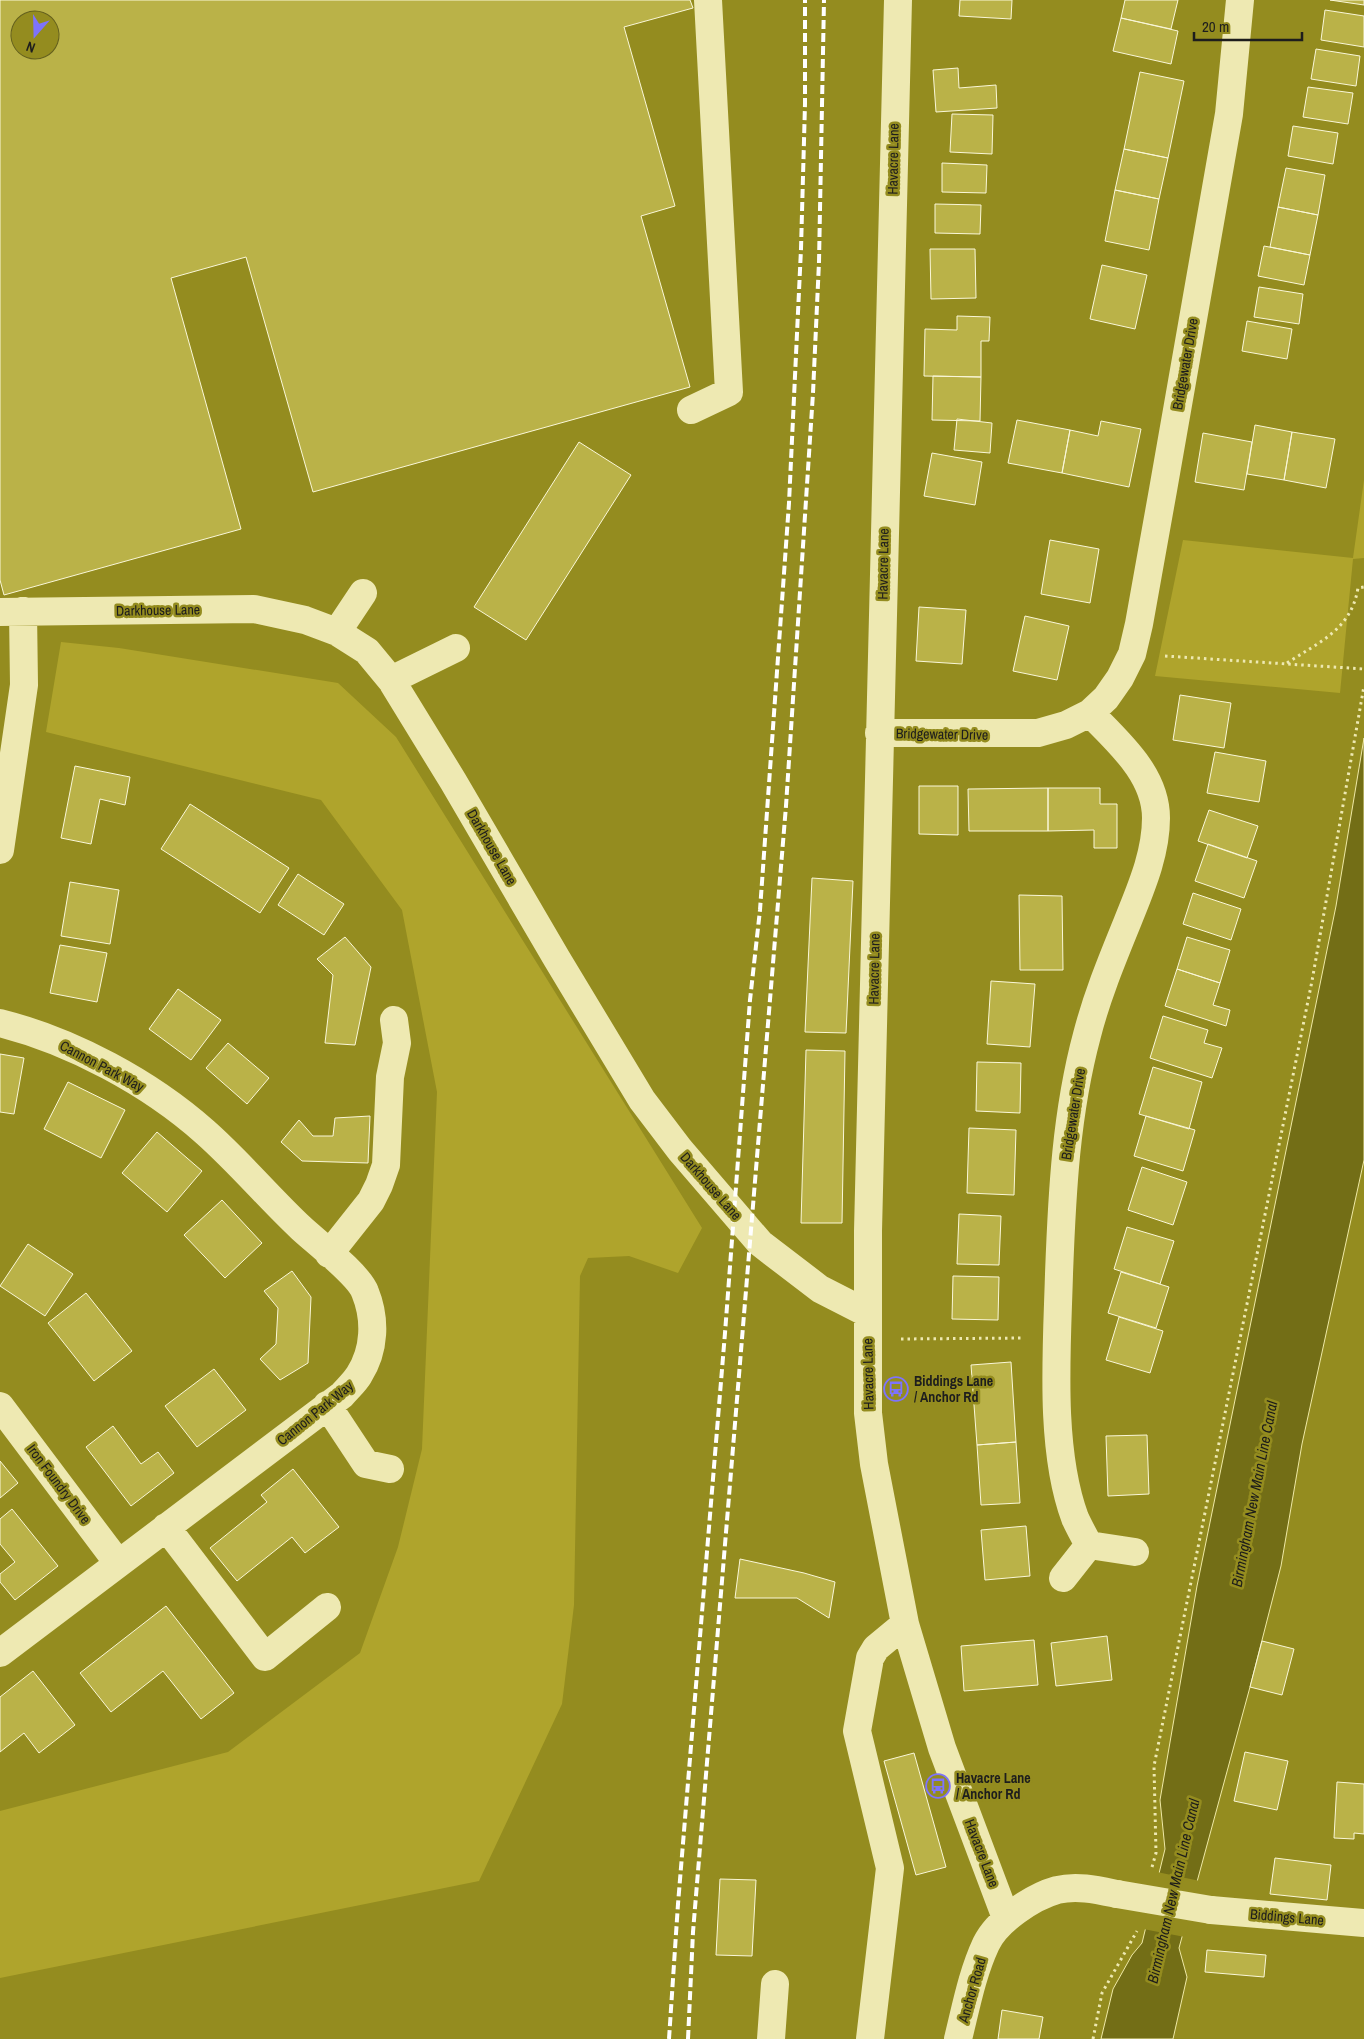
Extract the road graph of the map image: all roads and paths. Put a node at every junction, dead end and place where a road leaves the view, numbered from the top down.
1 (708, 0) edge
2 (898, 0) edge
3 (1240, 0) edge
4 (691, 410) dead end
5 (1364, 587) edge
6 (363, 593) dead end
7 (12, 612) edge
8 (337, 632) junction
9 (456, 648) dead end
10 (1132, 654) junction
11 (1286, 663) junction
12 (1364, 670) edge
13 (391, 680) junction
14 (1364, 686) edge
15 (1090, 713) junction
16 (10, 717) edge
17 (879, 733) junction
18 (0, 850) edge
19 (394, 1020) dead end
20 (0, 1023) edge
21 (329, 1254) junction
22 (867, 1312) junction
23 (1057, 1338) junction
24 (868, 1340) junction
25 (0, 1406) edge
26 (327, 1406) junction
27 (390, 1468) dead end
28 (166, 1528) junction
29 (1089, 1545) junction
30 (1135, 1552) dead end
31 (118, 1563) junction
32 (1063, 1578) dead end
33 (327, 1607) dead end
34 (905, 1624) junction
35 (0, 1653) edge
36 (1151, 1871) dead end
37 (1006, 1918) junction
38 (1364, 1923) edge
39 (1138, 1926) dead end
40 (775, 1984) dead end
41 (771, 2039) edge
42 (870, 2039) edge
43 (958, 2039) edge
44 (1093, 2039) edge

1 - 4 street
2 - 17 street, Havacre Lane
3 - 10 street, Bridgewater Drive
5 - 11 path
6 - 8 street
7 - 8 street, Darkhouse Lane
7 - 16 street
8 - 13 street, Darkhouse Lane
9 - 13 street
10 - 11 path
10 - 15 street, Bridgewater Drive
11 - 12 path
13 - 22 street, Darkhouse Lane
14 - 36 path
15 - 17 street, Bridgewater Drive
15 - 23 street, Bridgewater Drive
16 - 18 street
17 - 22 street, Havacre Lane
19 - 21 street
20 - 21 street, Cannon Park Way
21 - 26 street, Cannon Park Way
22 - 24 street, Havacre Lane
23 - 24 path
23 - 29 street, Bridgewater Drive
24 - 34 street, Havacre Lane
25 - 31 street, Iron Foundry Drive
26 - 27 street
26 - 28 street, Cannon Park Way
28 - 31 street, Cannon Park Way
28 - 33 street
29 - 30 street
29 - 32 street
31 - 35 street, Cannon Park Way
34 - 37 street, Havacre Lane
34 - 42 street
37 - 38 street, Biddings Lane, bridge
37 - 43 street, Anchor Road
39 - 44 path
40 - 41 street

